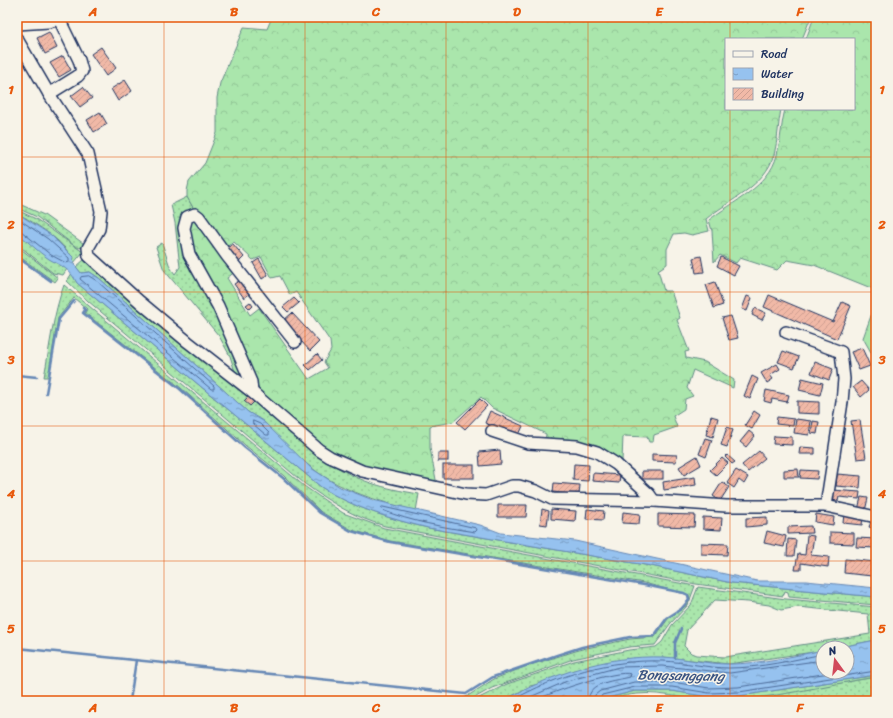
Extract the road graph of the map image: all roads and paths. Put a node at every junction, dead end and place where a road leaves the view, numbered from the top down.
1 (58, 18) edge
2 (17, 24) edge
3 (17, 39) edge
4 (48, 94) junction
5 (786, 332) dead end
6 (295, 342) dead end
7 (252, 392) junction
8 (492, 431) dead end
9 (654, 501) junction
10 (826, 506) junction
11 (876, 517) edge

1 - 2 street
1 - 4 street
3 - 4 street
4 - 7 street
5 - 10 street
6 - 7 street
7 - 9 street
8 - 9 street
9 - 10 street
10 - 11 street

